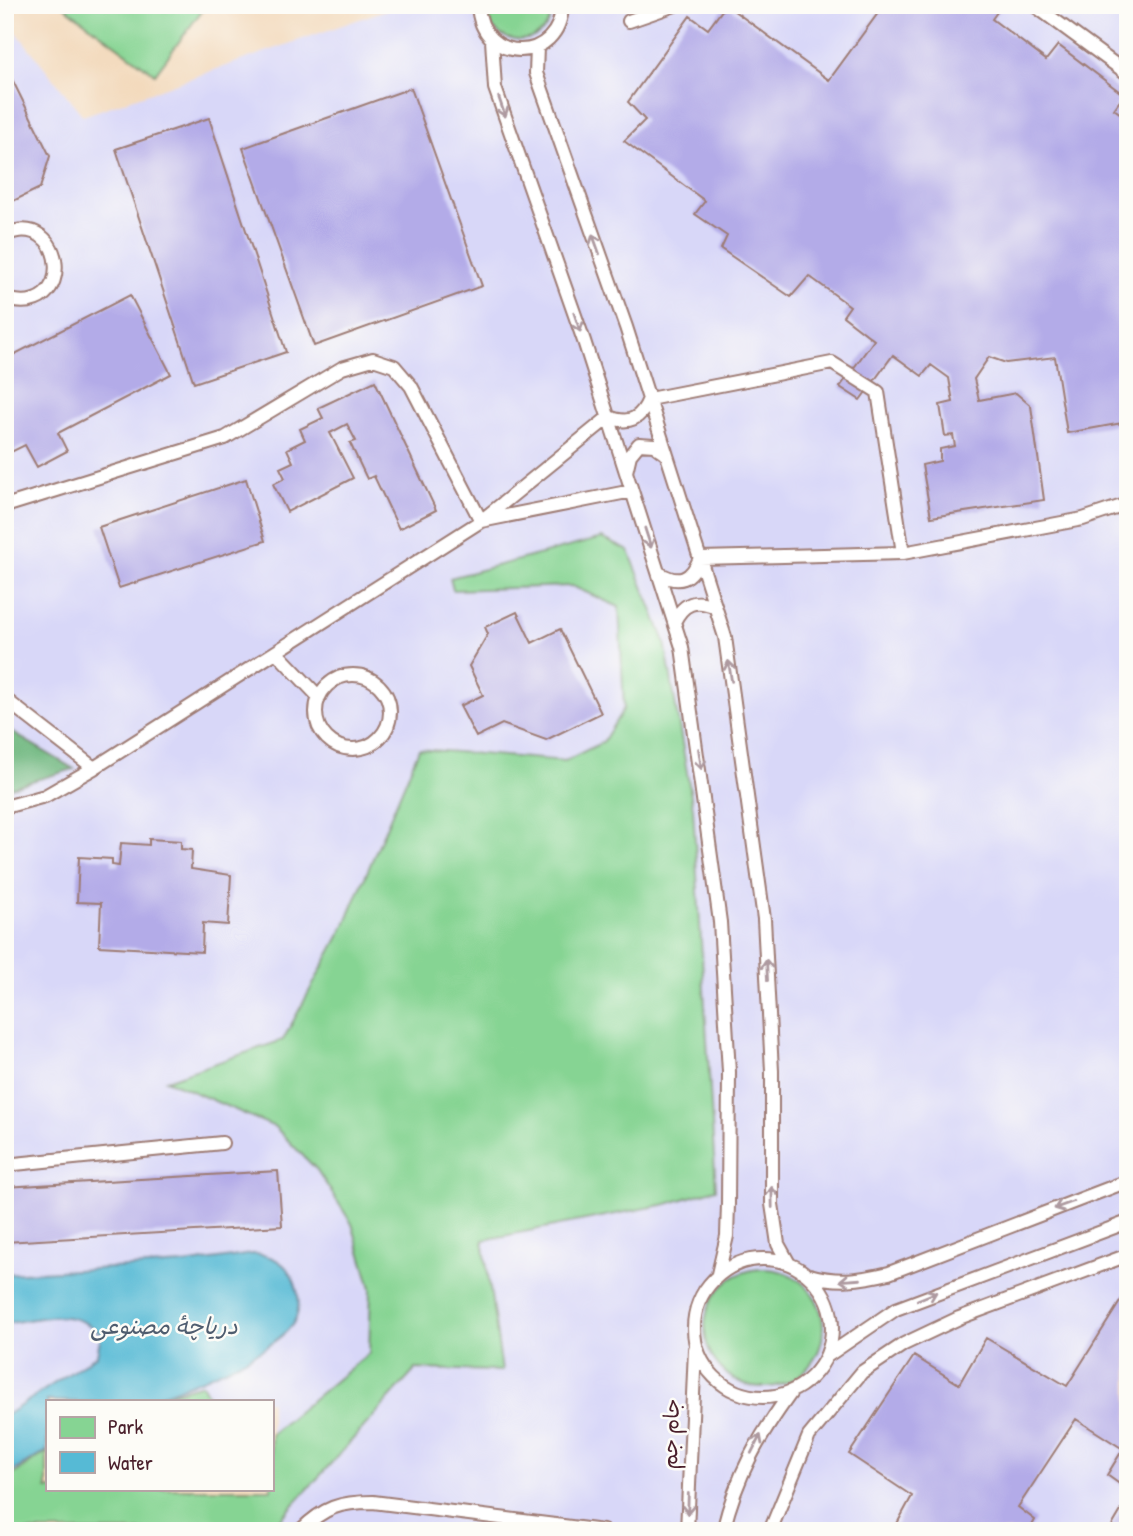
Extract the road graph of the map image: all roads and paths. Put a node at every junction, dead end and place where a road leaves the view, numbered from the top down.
1 (478, 5) edge
2 (562, 5) edge
3 (675, 5) edge
4 (1034, 5) edge
5 (628, 21) dead end
6 (492, 40) junction
7 (537, 47) junction
8 (1128, 74) edge
9 (5, 235) edge
10 (5, 299) edge
11 (649, 399) junction
12 (609, 417) junction
13 (667, 454) junction
14 (626, 472) junction
15 (632, 491) junction
16 (1128, 504) edge
17 (5, 506) edge
18 (481, 521) junction
19 (903, 553) junction
20 (700, 558) junction
21 (659, 573) junction
22 (715, 607) junction
23 (674, 622) junction
24 (276, 652) junction
25 (319, 697) junction
26 (5, 699) edge
27 (94, 768) junction
28 (5, 807) edge
29 (222, 1143) dead end
30 (5, 1165) edge
31 (1128, 1181) edge
32 (1128, 1222) edge
33 (1128, 1255) edge
34 (788, 1262) junction
35 (718, 1274) junction
36 (809, 1275) junction
37 (695, 1338) junction
38 (827, 1356) junction
39 (792, 1391) junction
40 (300, 1531) edge
41 (603, 1531) edge
42 (687, 1531) edge
43 (723, 1531) edge
44 (770, 1531) edge

1 - 6 lane
2 - 7 lane
3 - 5 lane
4 - 8 lane
6 - 7 lane
6 -> 12 lane
11 -> 7 lane
9 - 10 lane
11 - 12 lane
11 - 13 lane
11 - 19 lane
12 - 14 lane
12 - 18 lane
13 - 14 lane
13 - 20 lane
14 - 15 lane
15 - 18 lane
15 -> 21 lane
16 - 19 lane
17 - 18 lane
18 - 24 lane
19 - 20 lane
20 - 21 lane
20 - 22 lane
21 - 23 lane
22 - 23 lane
34 -> 22 lane
23 -> 35 lane
24 - 25 lane
24 - 27 lane
25 - 25 lane
26 - 27 lane
27 - 28 lane
29 - 30 lane
31 -> 36 lane
38 -> 32 lane
33 - 44 lane
34 - 35 lane
34 - 36 lane
35 - 37 lane
36 - 38 lane
37 - 39 lane
37 -> 42 lane, جام جم
38 - 39 lane
43 -> 39 lane
40 - 41 lane

